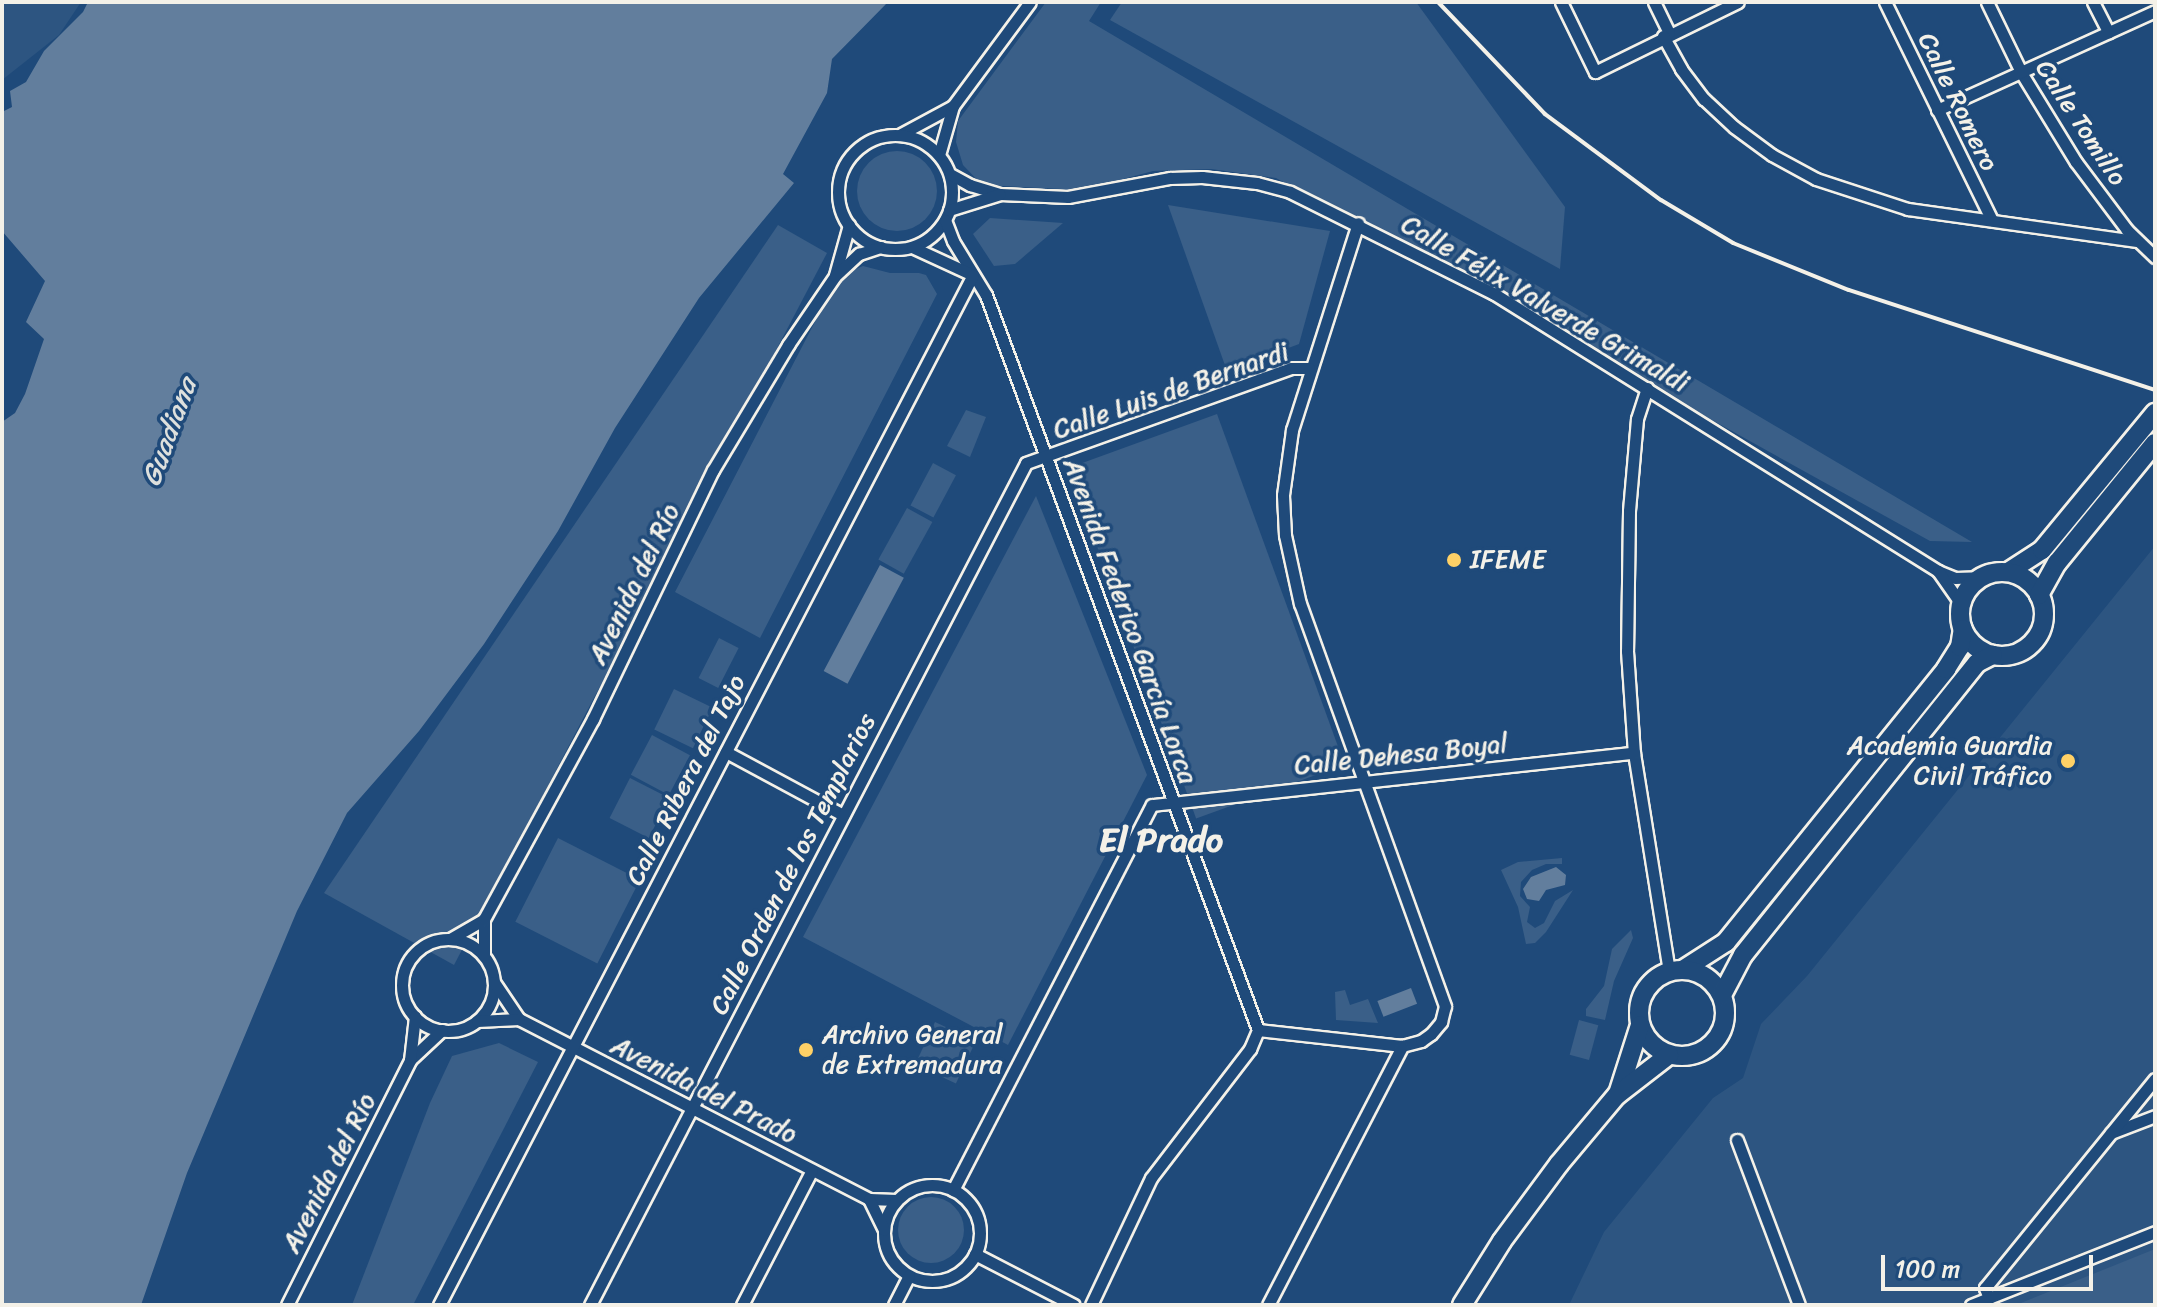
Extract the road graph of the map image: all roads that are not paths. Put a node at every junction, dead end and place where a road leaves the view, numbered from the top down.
1 (1030, 2) edge
2 (1561, 2) edge
3 (1654, 2) edge
4 (1738, 2) edge
5 (1885, 2) edge
6 (1987, 2) edge
7 (2093, 2) edge
8 (2155, 11) edge
9 (2108, 32) junction
10 (1666, 35) junction
11 (2022, 74) junction
12 (953, 106) junction
13 (1937, 110) junction
14 (900, 134) junction
15 (939, 155) junction
16 (950, 174) junction
17 (1000, 194) junction
18 (947, 215) junction
19 (1992, 220) junction
20 (1358, 223) junction
21 (849, 225) junction
22 (2137, 241) junction
23 (881, 247) junction
24 (912, 247) junction
25 (2155, 257) edge
26 (973, 275) junction
27 (835, 276) junction
28 (1309, 368) junction
29 (1647, 388) junction
30 (2152, 417) edge
31 (2155, 443) edge
32 (1047, 457) junction
33 (1938, 571) junction
34 (2008, 572) junction
35 (1980, 577) junction
36 (2039, 595) junction
37 (1961, 604) junction
38 (1963, 629) junction
39 (1993, 655) junction
40 (726, 752) junction
41 (1634, 753) junction
42 (1365, 782) junction
43 (1174, 802) junction
44 (843, 815) junction
45 (484, 919) junction
46 (450, 939) junction
47 (484, 955) junction
48 (1677, 970) junction
49 (494, 982) junction
50 (1722, 995) junction
51 (415, 1016) junction
52 (519, 1019) junction
53 (477, 1021) junction
54 (1640, 1025) junction
55 (442, 1030) junction
56 (1258, 1030) junction
57 (1402, 1046) junction
58 (572, 1047) junction
59 (1669, 1055) junction
60 (410, 1060) junction
61 (2155, 1079) edge
62 (1617, 1095) junction
63 (691, 1108) junction
64 (2155, 1116) edge
65 (2108, 1134) junction
66 (1737, 1140) dead end
67 (812, 1170) junction
68 (953, 1190) junction
69 (869, 1199) junction
70 (896, 1200) junction
71 (884, 1230) junction
72 (2155, 1232) edge
73 (975, 1254) junction
74 (909, 1276) junction
75 (1989, 1298) junction
76 (287, 1305) edge
77 (439, 1305) edge
78 (590, 1305) edge
79 (742, 1305) edge
80 (894, 1305) edge
81 (1074, 1305) edge
82 (1091, 1305) edge
83 (1268, 1305) edge
84 (1462, 1305) edge
85 (1799, 1305) edge
86 (1971, 1305) edge

1 - 12 street
2 - 10 street
3 - 10 street
4 - 10 street
5 - 13 street, Calle Romero
6 - 11 street, Calle Tomillo
7 - 9 street
8 - 9 street
9 - 11 street
10 - 19 street
11 - 13 street
11 - 22 street, Calle Tomillo
12 - 14 street
12 - 15 street
13 - 19 street, Calle Romero
14 - 15 street
14 - 21 street
15 - 16 street
16 - 17 street, Calle Félix Valverde Grimaldi
16 - 18 street
17 - 18 street, Calle Félix Valverde Grimaldi
17 - 20 street, Calle Félix Valverde Grimaldi
18 - 24 street
18 - 26 street, Avenida Federico García Lorca
19 - 22 street
20 - 28 street
20 - 29 street, Calle Félix Valverde Grimaldi
21 - 23 street
21 - 27 street, Avenida del Río
22 - 25 street, Calle Tomillo
23 - 24 street
23 - 27 street, Avenida del Río
24 - 26 street
26 - 32 street, Avenida Federico García Lorca
26 - 40 street, Calle Ribera del Tajo
27 - 45 street, Avenida del Río
28 - 32 street, Calle Luis de Bernardi
28 - 42 street
29 - 33 street, Calle Félix Valverde Grimaldi
29 - 41 street
30 - 34 main road
31 - 36 main road
32 - 43 street, Avenida Federico García Lorca
32 - 44 street, Calle Orden de los Templarios
33 - 35 street, Calle Félix Valverde Grimaldi
33 - 37 street, Calle Félix Valverde Grimaldi
34 - 35 main road
34 - 36 main road
35 - 37 main road
36 - 39 main road
37 - 38 main road
38 - 39 main road
38 - 48 main road
39 - 50 main road
40 - 44 street
40 - 58 street, Calle Ribera del Tajo
41 - 42 street, Calle Dehesa Boyal
41 - 48 street
42 - 43 street, Calle Dehesa Boyal
42 - 57 street
43 - 56 street, Avenida Federico García Lorca
43 - 68 street
44 - 63 street, Calle Orden de los Templarios
45 - 46 street
45 - 47 street, Avenida del Río
46 - 47 street
46 - 51 street
47 - 49 street
48 - 50 main road
48 - 54 main road
49 - 52 street, Avenida del Prado
49 - 53 street
50 - 59 main road
51 - 55 street
51 - 60 street, Avenida del Río
52 - 53 street
52 - 58 street, Avenida del Prado
53 - 55 street
54 - 59 main road
54 - 62 main road
55 - 60 street, Avenida del Río
56 - 57 street
56 - 82 street
57 - 83 street
58 - 63 street, Avenida del Prado
58 - 77 street, Calle Ribera del Tajo
59 - 62 main road
60 - 76 street, Avenida del Río
61 - 65 street
62 - 84 main road
63 - 67 street, Avenida del Prado
63 - 78 street, Calle Orden de los Templarios
64 - 65 street
65 - 75 street
66 - 85 street
67 - 69 street, Avenida del Prado
67 - 79 street
68 - 70 street
68 - 73 street
69 - 70 street, Avenida del Prado
69 - 71 street
70 - 71 street
71 - 74 street
72 - 75 street
73 - 74 street
73 - 81 street
74 - 80 street
75 - 86 street

